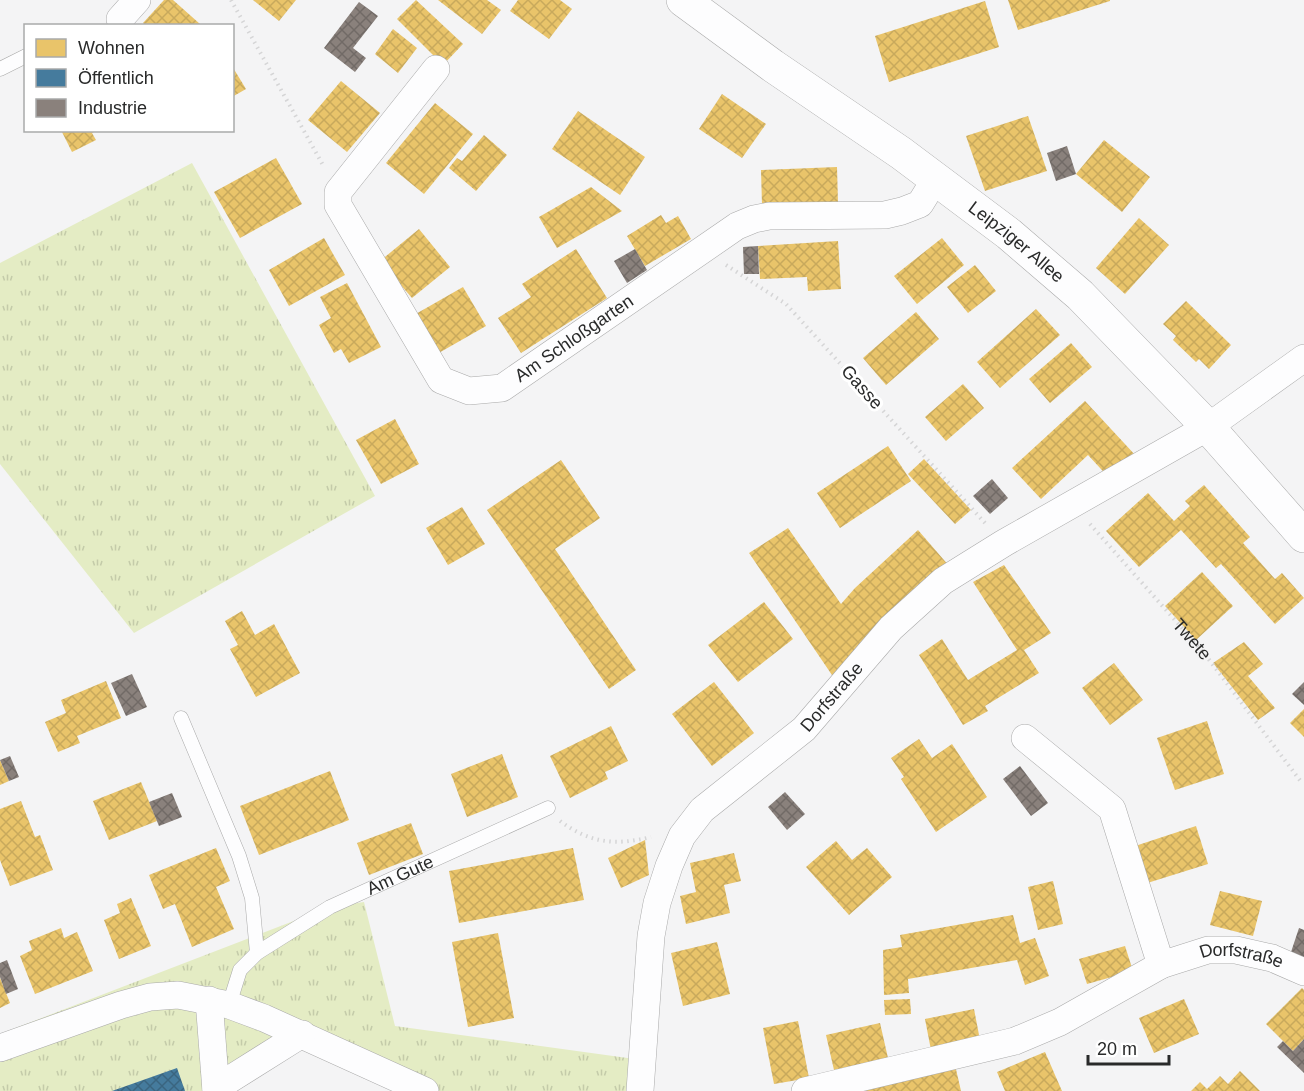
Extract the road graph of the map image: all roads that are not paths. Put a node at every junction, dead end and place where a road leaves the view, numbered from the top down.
1 (683, 0) edge
2 (24, 57) edge
3 (0, 69) edge
4 (436, 69) dead end
5 (936, 178) junction
6 (1304, 358) edge
7 (1208, 427) junction
8 (1304, 536) edge
9 (181, 718) dead end
10 (1025, 738) dead end
11 (548, 808) road end
12 (256, 953) junction
13 (1161, 965) junction
14 (1304, 972) edge
15 (219, 1003) junction
16 (302, 1034) junction
17 (0, 1048) edge
18 (216, 1090) edge
19 (425, 1091) edge
20 (640, 1091) edge
21 (805, 1091) edge

1 - 5 main road, Leipziger Allee
2 - 3 lane
4 - 5 street, Am Schloßgarten
5 - 7 main road, Leipziger Allee
6 - 7 street, Dorfstraße
7 - 8 main road, Leipziger Allee
7 - 20 street, Dorfstraße
9 - 12 lane
10 - 13 street
11 - 12 lane, Am Gute
12 - 15 lane, Am Gute
13 - 14 street, Dorfstraße
13 - 21 street, Dorfstraße
15 - 16 street
15 - 17 street
15 - 18 street
16 - 18 street
16 - 19 street

